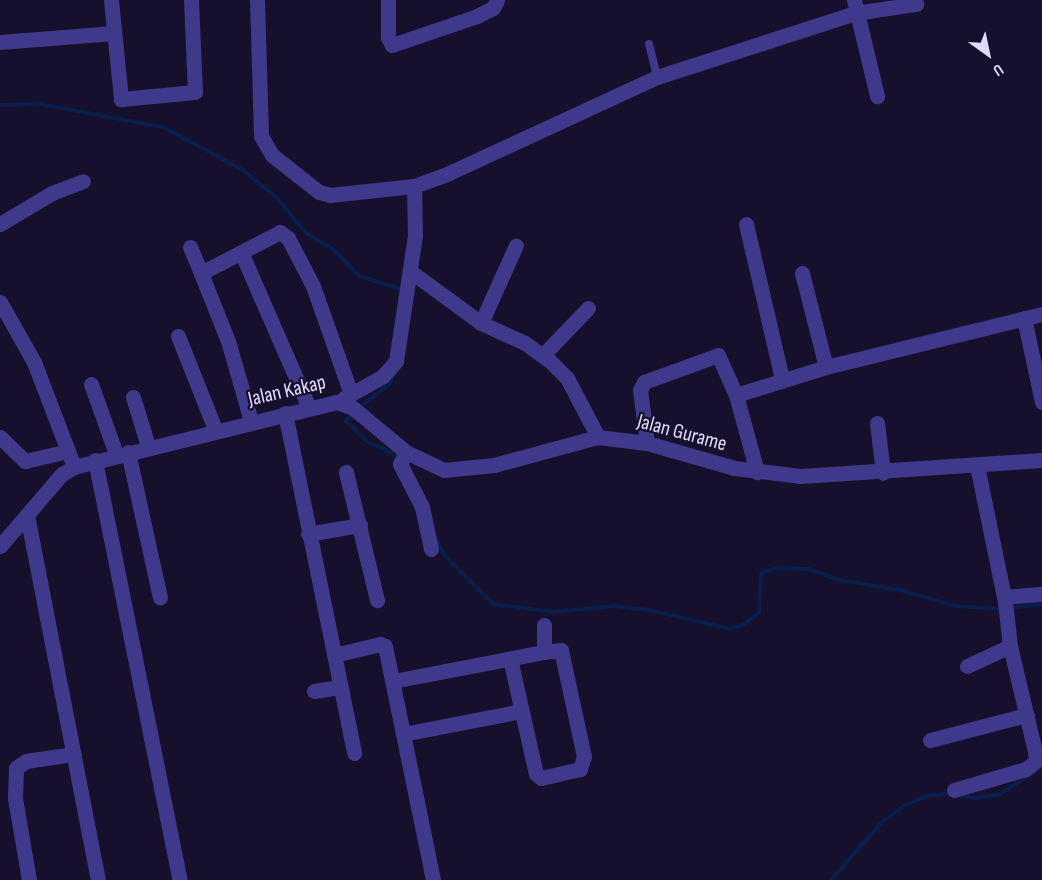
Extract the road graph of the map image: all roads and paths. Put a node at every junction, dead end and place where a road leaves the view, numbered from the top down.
1 (111, 0) edge
2 (191, 0) edge
3 (257, 0) edge
4 (388, 0) edge
5 (496, 0) edge
6 (890, 3) edge
7 (915, 4) dead end
8 (855, 6) edge
9 (114, 33) junction
10 (0, 42) edge
11 (649, 44) dead end
12 (657, 78) junction
13 (877, 96) dead end
14 (83, 181) dead end
15 (414, 186) junction
16 (0, 224) edge
17 (746, 224) dead end
18 (516, 245) dead end
19 (190, 247) dead end
20 (241, 252) junction
21 (201, 273) junction
22 (802, 273) dead end
23 (408, 284) junction
24 (0, 302) edge
25 (588, 308) dead end
26 (1042, 314) edge
27 (1024, 318) junction
28 (481, 323) junction
29 (178, 336) dead end
30 (543, 355) junction
31 (826, 367) junction
32 (782, 379) junction
33 (91, 384) dead end
34 (736, 395) junction
35 (133, 397) dead end
36 (336, 402) joint
37 (1042, 402) edge
38 (356, 406) junction
39 (309, 408) junction
40 (285, 413) junction
41 (251, 421) junction
42 (877, 423) dead end
43 (215, 429) junction
44 (0, 437) edge
45 (598, 437) junction
46 (647, 443) junction
47 (148, 446) junction
48 (68, 452) junction
49 (122, 453) junction
50 (403, 457) junction
51 (95, 460) junction
52 (1042, 460) edge
53 (978, 466) junction
54 (74, 467) junction
55 (346, 472) dead end
56 (757, 472) junction
57 (883, 473) junction
58 (27, 514) junction
59 (360, 525) junction
60 (308, 534) junction
61 (0, 546) edge
62 (431, 549) dead end
63 (1042, 594) edge
64 (160, 598) dead end
65 (377, 600) dead end
66 (1006, 605) junction
67 (544, 625) dead end
68 (1010, 646) junction
69 (544, 652) junction
70 (334, 655) junction
71 (510, 659) junction
72 (967, 666) dead end
73 (393, 681) junction
74 (339, 687) junction
75 (314, 691) dead end
76 (521, 711) junction
77 (1027, 715) junction
78 (403, 735) junction
79 (930, 740) dead end
80 (354, 753) dead end
81 (73, 754) junction
82 (954, 790) dead end
83 (29, 880) edge
84 (98, 880) edge
85 (180, 880) edge
86 (433, 880) edge

1 - 9 street
2 - 9 street
3 - 15 street
4 - 5 street
6 - 7 street
6 - 8 street
8 - 12 street
8 - 13 street
9 - 10 street
11 - 12 lane
12 - 15 street
14 - 16 street
15 - 23 street, Jalan Kakap
17 - 32 street
18 - 28 street
19 - 21 street
20 - 21 street
20 - 38 street
20 - 39 street
21 - 41 street
22 - 31 street
23 - 28 street
23 - 38 street, Jalan Kakap
24 - 48 street
25 - 30 street
26 - 27 street
27 - 31 street
27 - 37 street
28 - 30 street
29 - 43 street
30 - 45 street
31 - 32 street
32 - 34 street
33 - 49 street
34 - 46 street
34 - 56 street
35 - 47 street
36 - 38 street, Jalan Gurame
36 - 39 street, Jalan Kakap
38 - 50 street, Jalan Gurame
39 - 40 street, Jalan Kakap
40 - 41 street, Jalan Kakap
40 - 60 street
41 - 43 street, Jalan Kakap
42 - 57 street
43 - 47 street, Jalan Kakap
44 - 48 street
45 - 46 street, Jalan Gurame
45 - 50 street, Jalan Gurame
46 - 56 street, Jalan Gurame
47 - 49 street, Jalan Kakap
48 - 54 street
49 - 51 street, Jalan Kakap
49 - 64 street
50 - 62 street
51 - 54 street, Jalan Kakap
51 - 85 street
52 - 53 street, Jalan Gurame
53 - 57 street, Jalan Gurame
53 - 66 street
54 - 58 street
55 - 59 street
56 - 57 street, Jalan Gurame
58 - 61 street
58 - 81 street
59 - 60 street
59 - 65 street
60 - 70 street
63 - 66 street
66 - 68 street
67 - 69 street
68 - 72 street
68 - 77 street
69 - 71 street
69 - 76 street
70 - 73 street
70 - 74 street
71 - 73 street
71 - 76 street
73 - 78 street
74 - 75 street
74 - 80 street
76 - 78 street
77 - 79 street
77 - 82 street
78 - 86 street
81 - 83 street
81 - 84 street

